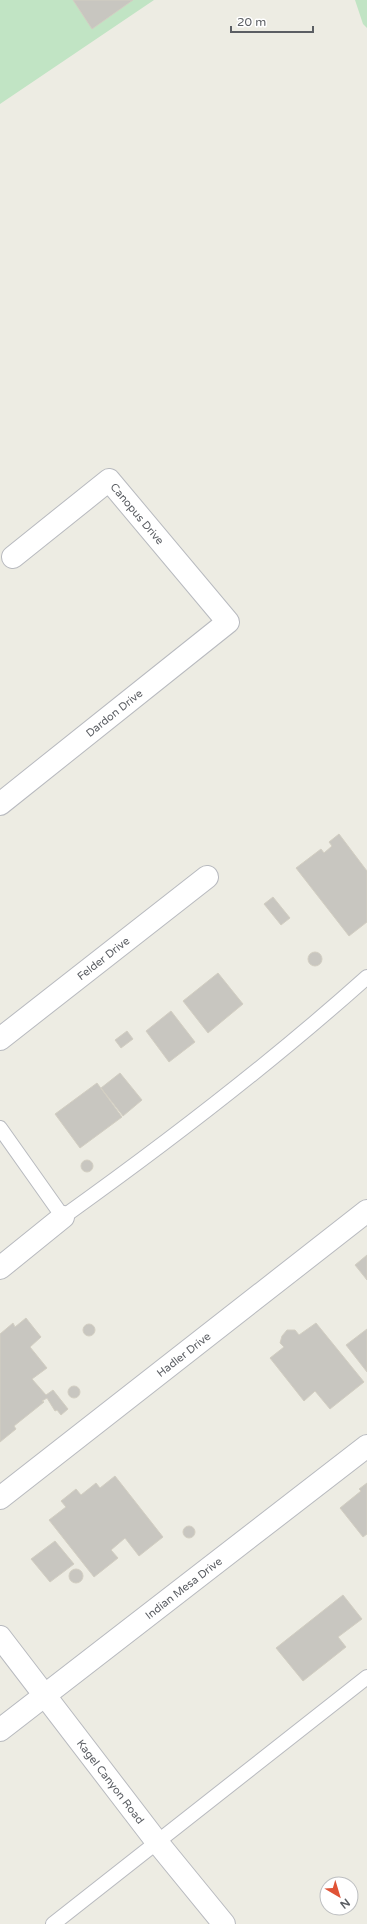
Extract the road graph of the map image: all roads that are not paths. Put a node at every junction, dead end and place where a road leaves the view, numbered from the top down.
1 (13, 557) dead end
2 (228, 622) joint
3 (0, 804) edge
4 (207, 877) dead end
5 (367, 977) edge
6 (0, 1039) edge
7 (0, 1128) edge
8 (367, 1211) edge
9 (63, 1217) junction
10 (0, 1268) edge
11 (367, 1446) edge
12 (0, 1498) edge
13 (0, 1637) edge
14 (367, 1677) edge
15 (44, 1696) junction
16 (0, 1730) edge
17 (157, 1842) junction
18 (53, 1924) edge
19 (224, 1924) edge

1 - 2 street, Canopus Drive
2 - 3 street, Dardon Drive
4 - 6 street, Felder Drive
5 - 9 lane
7 - 9 lane
8 - 12 street, Hadler Drive
9 - 10 street
11 - 15 street, Indian Mesa Drive
13 - 15 street, Kagel Canyon Road
14 - 17 lane
15 - 16 street, Indian Mesa Drive
15 - 17 street, Kagel Canyon Road
17 - 18 lane
17 - 19 street, Kagel Canyon Road

